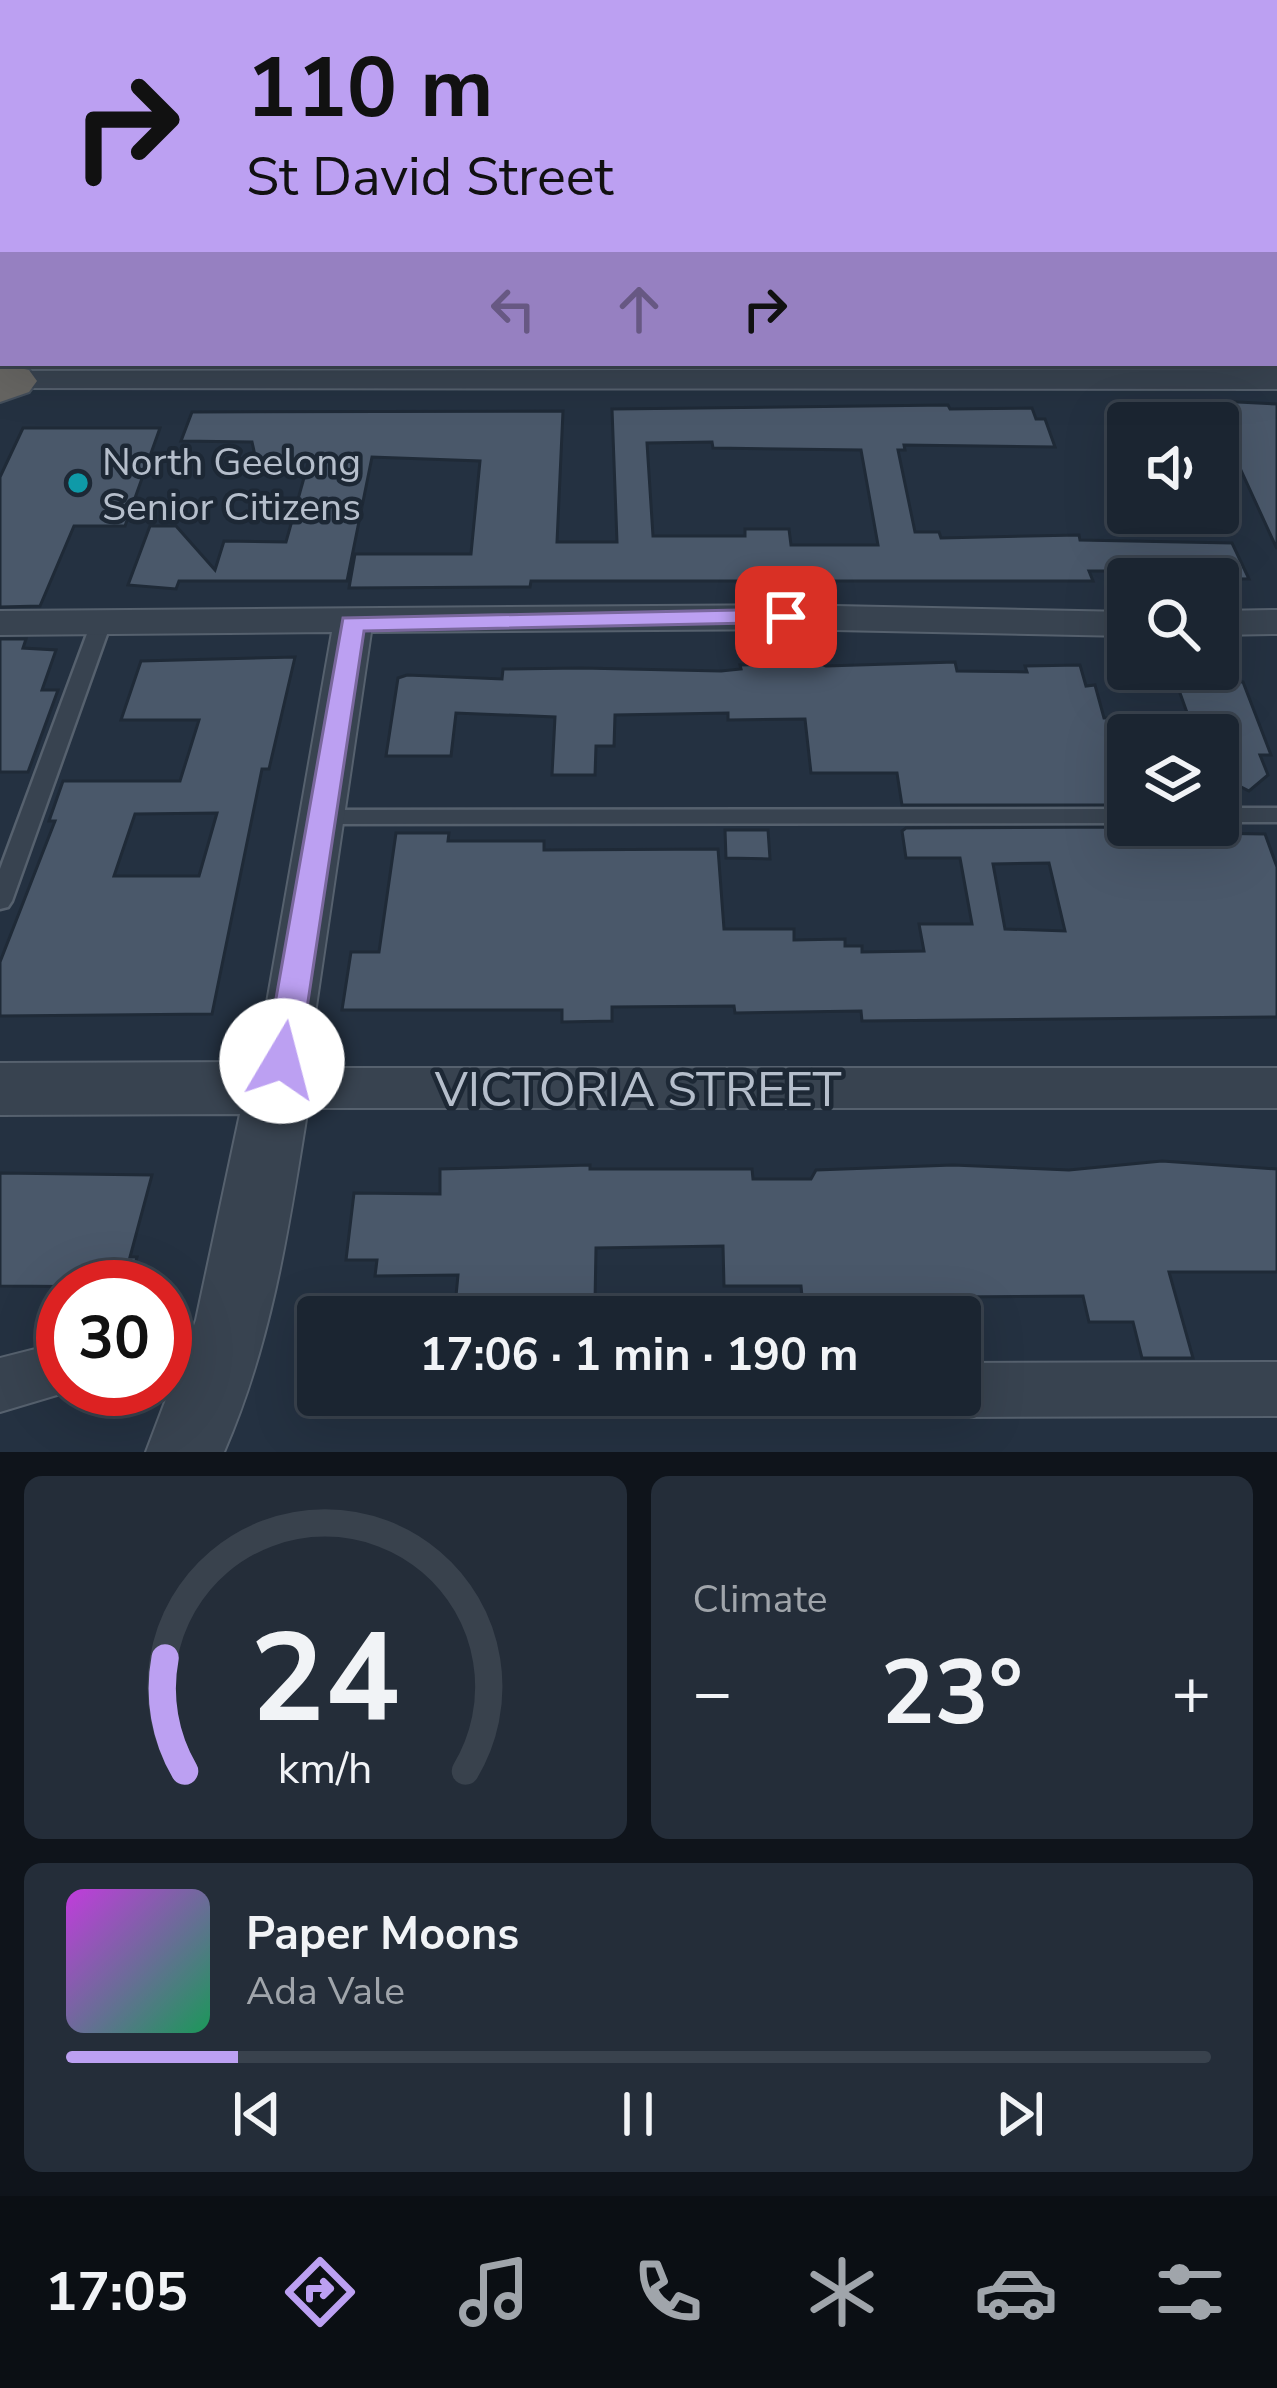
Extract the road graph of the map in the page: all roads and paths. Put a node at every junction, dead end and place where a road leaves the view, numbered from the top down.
1 (538, 372) edge
2 (1277, 379) edge
3 (8, 383) edge
4 (0, 622) edge
5 (101, 622) junction
6 (1277, 622) edge
7 (1239, 623) edge
8 (352, 624) junction
9 (1107, 624) edge
10 (1239, 815) edge
11 (1277, 815) edge
12 (1107, 816) edge
13 (318, 817) junction
14 (0, 901) edge
15 (278, 1088) junction
16 (1277, 1088) edge
17 (0, 1089) edge
18 (36, 1375) edge
19 (0, 1385) edge
20 (1277, 1389) edge
21 (981, 1390) edge
22 (185, 1452) edge

1 - 2 street
1 - 3 street
4 - 5 street
5 - 8 street
5 - 14 lane
6 - 7 street
8 - 9 street
8 - 13 street
10 - 11 lane
12 - 13 lane
13 - 15 street
15 - 16 street, VICTORIA STREET
15 - 17 street, VICTORIA STREET
15 - 22 street
18 - 19 street
20 - 21 street

